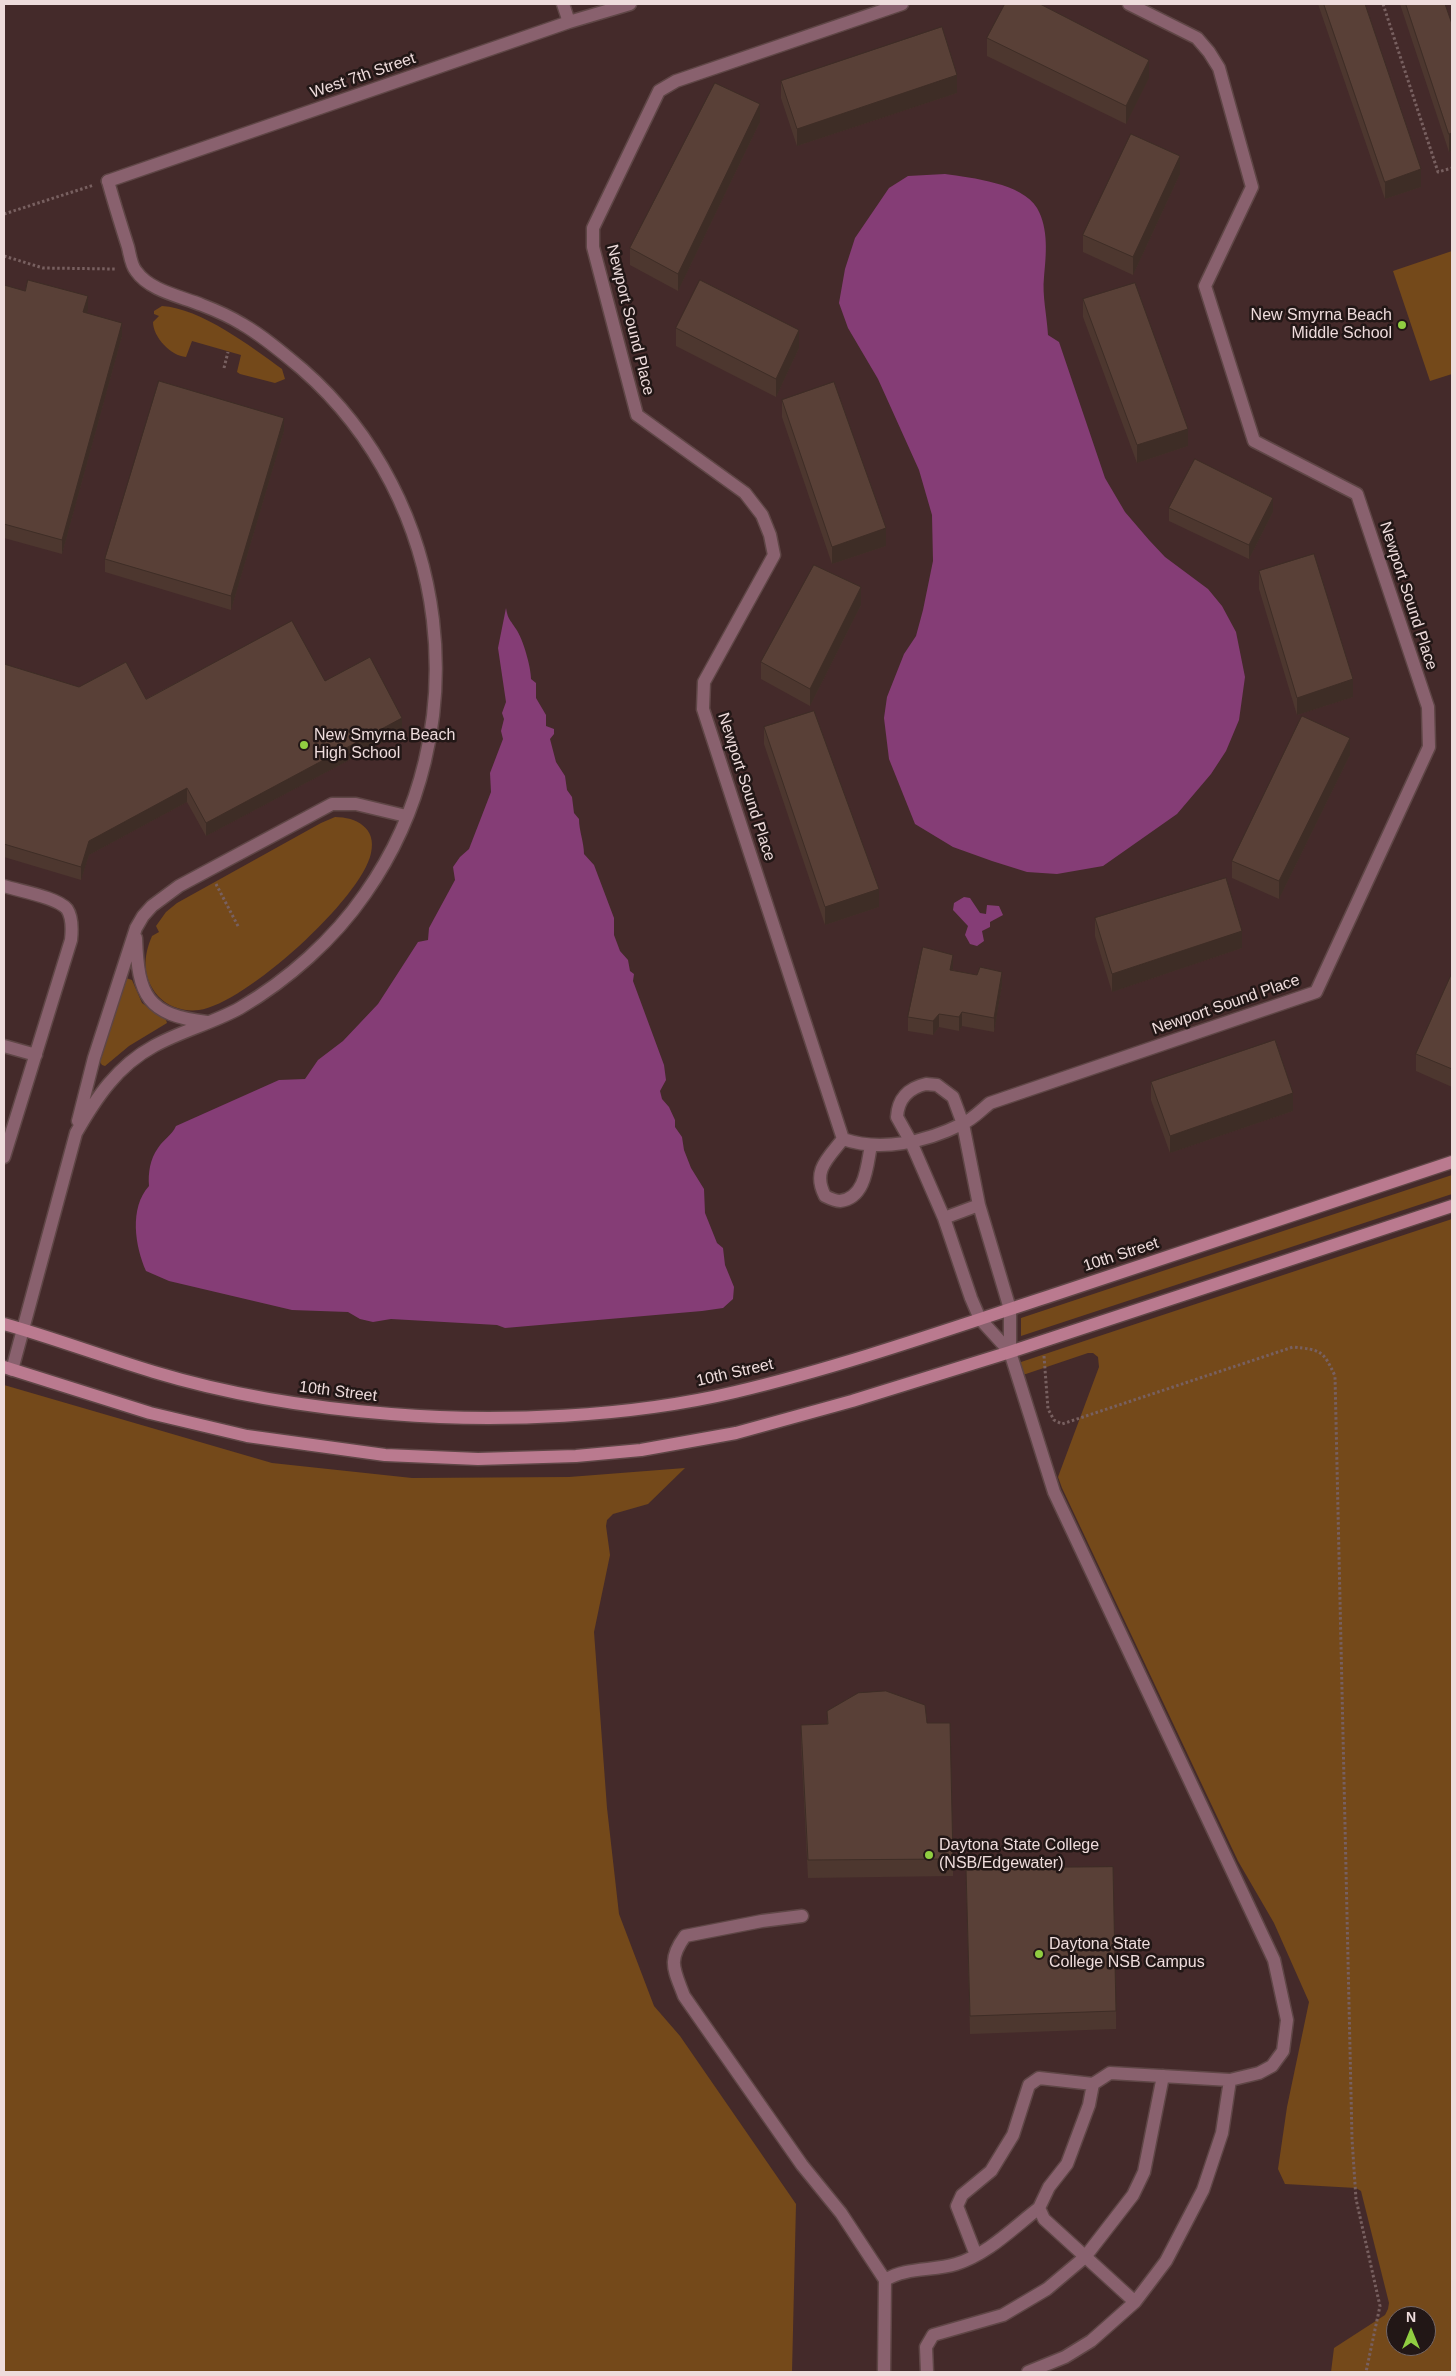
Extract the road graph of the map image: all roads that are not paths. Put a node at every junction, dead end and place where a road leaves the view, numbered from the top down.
1 (563, 4) edge
2 (630, 4) edge
3 (902, 4) edge
4 (1129, 4) edge
5 (569, 22) junction
6 (406, 816) junction
7 (4, 886) edge
8 (136, 928) junction
9 (209, 1022) junction
10 (4, 1046) edge
11 (36, 1055) junction
12 (963, 1124) junction
13 (76, 1133) junction
14 (843, 1139) junction
15 (911, 1142) junction
16 (871, 1146) junction
17 (4, 1157) edge
18 (1452, 1162) edge
19 (979, 1205) junction
20 (1452, 1206) edge
21 (944, 1218) junction
22 (1010, 1309) junction
23 (980, 1319) junction
24 (4, 1324) edge
25 (23, 1329) junction
26 (1010, 1352) junction
27 (8, 1369) edge
28 (802, 1916) dead end
29 (1163, 2076) junction
30 (1230, 2080) junction
31 (1093, 2084) junction
32 (1038, 2208) junction
33 (976, 2255) junction
34 (1085, 2257) junction
35 (885, 2280) junction
36 (1135, 2302) junction
37 (884, 2372) edge
38 (927, 2372) edge
39 (1028, 2372) edge

1 - 5 street
2 - 5 street, West 7th Street
3 - 14 street, Newport Sound Place
4 - 12 street, Newport Sound Place
5 - 6 street, West 7th Street
6 - 8 street
6 - 9 street
7 - 11 street
8 - 9 street
8 - 13 street
9 - 13 street
10 - 11 street
11 - 17 street
12 - 15 street, Newport Sound Place
12 - 15 street
12 - 19 street
13 - 25 street
14 - 16 street, Newport Sound Place
14 - 16 street
15 - 16 street, Newport Sound Place
15 - 21 street
18 - 22 street, 10th Street
19 - 21 street
19 - 22 street
20 - 26 street
21 - 23 street
22 - 23 street, 10th Street
22 - 26 street
23 - 25 street, 10th Street
23 - 26 street
24 - 25 street, 10th Street
25 - 27 street
26 - 27 street
26 - 30 street
28 - 35 street
29 - 30 street
29 - 31 street
29 - 34 street
30 - 36 street
31 - 32 street
31 - 33 street
32 - 33 street
32 - 34 street
33 - 35 street
34 - 36 street
34 - 38 street
35 - 37 street
36 - 39 street

